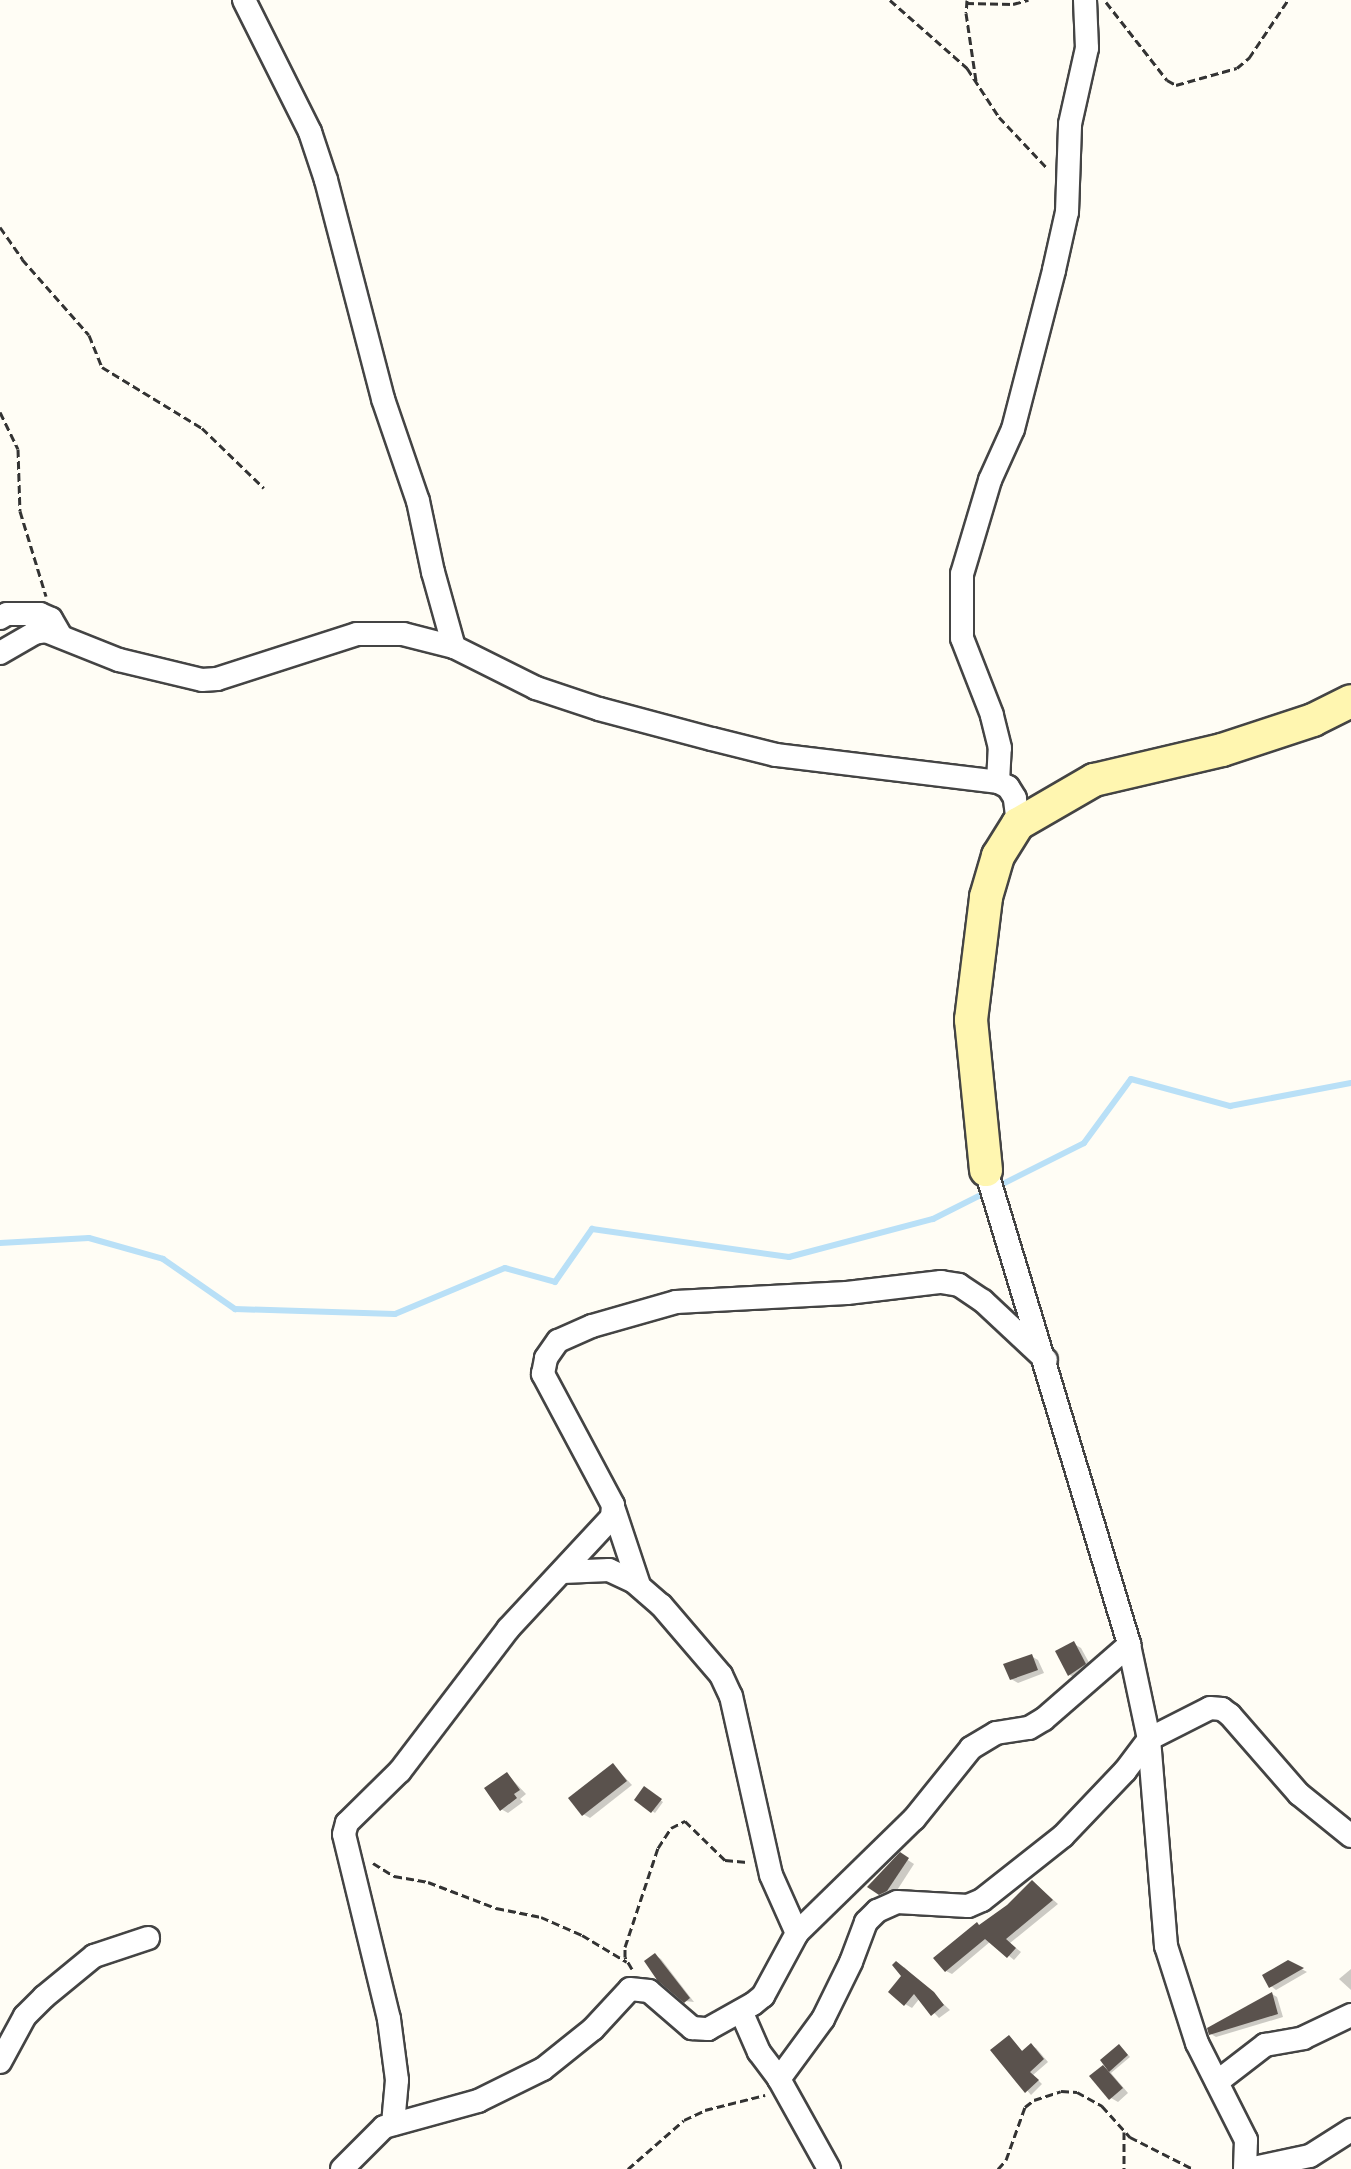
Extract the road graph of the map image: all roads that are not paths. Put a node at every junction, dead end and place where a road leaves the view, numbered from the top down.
1 (244, 0) edge
2 (1085, 0) edge
3 (0, 618) edge
4 (56, 627) junction
5 (454, 647) junction
6 (0, 653) edge
7 (1351, 701) edge
8 (998, 782) junction
9 (1018, 824) junction
10 (986, 1170) joint
11 (1046, 1360) junction
12 (614, 1510) junction
13 (563, 1572) junction
14 (639, 1585) junction
15 (1129, 1645) junction
16 (1149, 1739) junction
17 (1351, 1836) edge
18 (797, 1933) junction
19 (148, 1938) dead end
20 (741, 2011) junction
21 (1351, 2015) edge
22 (0, 2062) edge
23 (1217, 2082) junction
24 (780, 2084) junction
25 (393, 2124) junction
26 (1351, 2130) edge
27 (342, 2169) edge
28 (829, 2169) edge
29 (1247, 2169) edge

1 - 5 street
2 - 8 street
3 - 4 street
4 - 5 street
4 - 6 street
5 - 8 street
7 - 9 street
8 - 9 street
9 - 10 street
10 - 11 street
11 - 12 street
11 - 15 street
12 - 13 street
12 - 14 street
13 - 14 street
13 - 25 street
14 - 18 street
15 - 16 street
15 - 18 street
16 - 17 street
16 - 23 street
16 - 24 street
18 - 20 street
19 - 22 street
20 - 24 street
20 - 25 street
21 - 23 street
23 - 29 street
24 - 28 street
25 - 27 street
26 - 29 street

